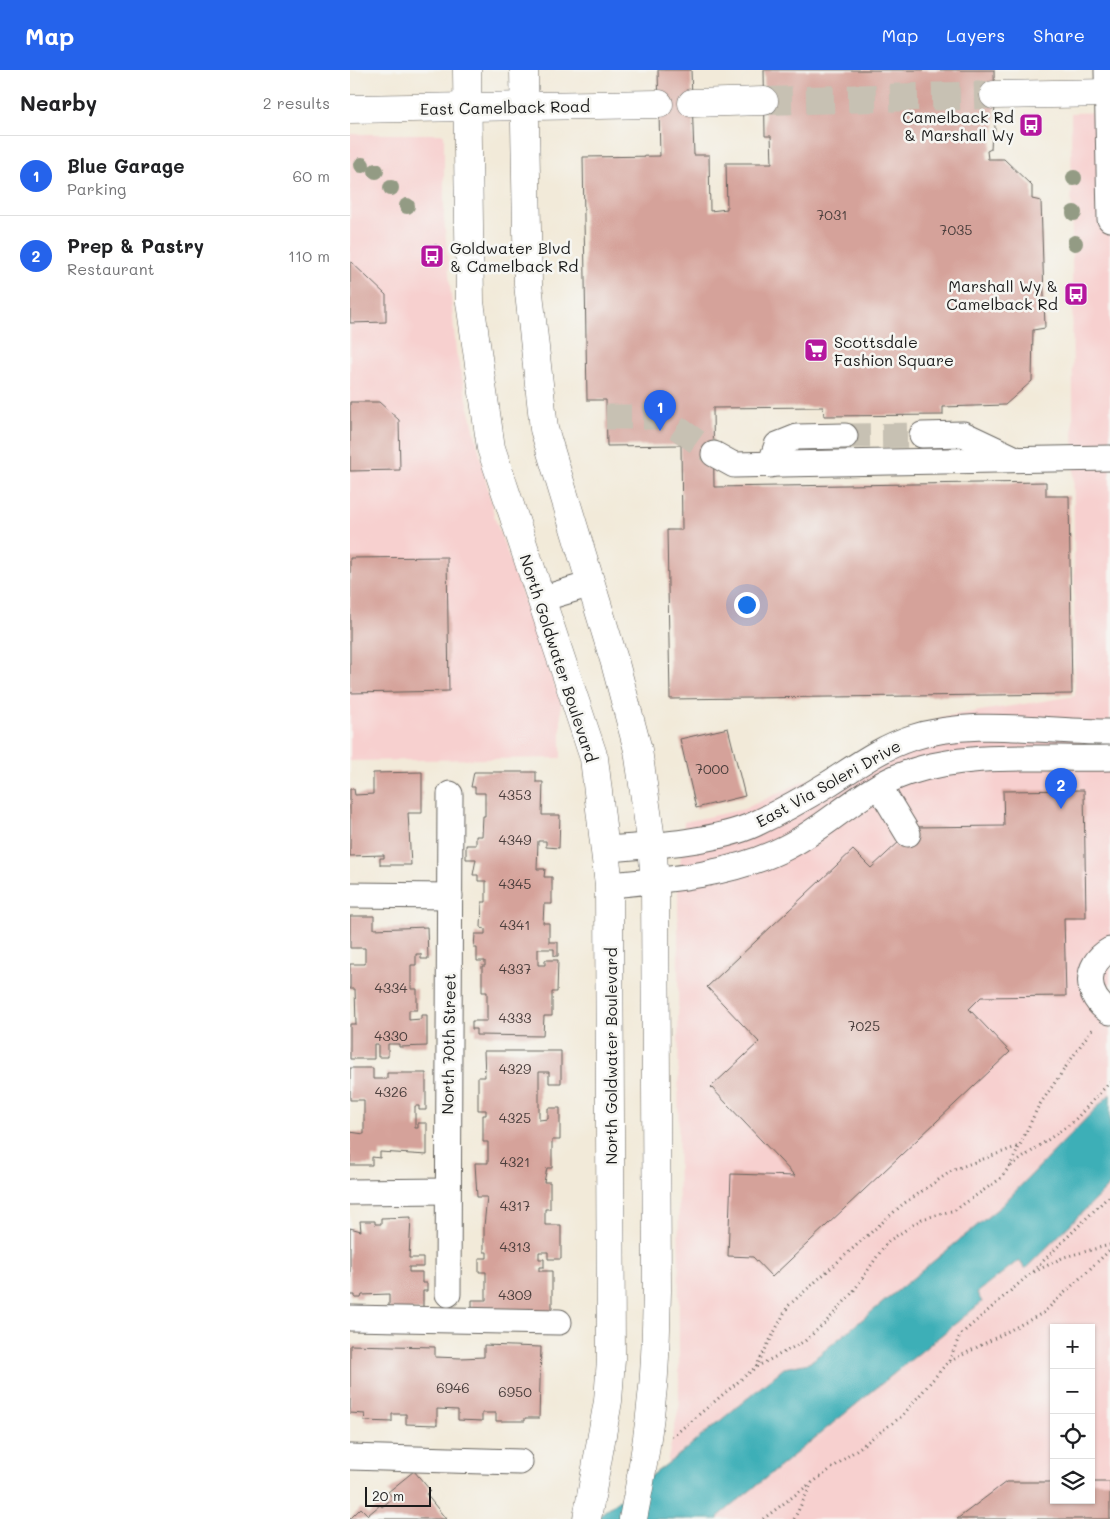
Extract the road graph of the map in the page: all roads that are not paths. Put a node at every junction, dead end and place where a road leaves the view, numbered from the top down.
1 (467, 70) edge
2 (524, 70) edge
3 (1108, 85) edge
4 (994, 95) tunnel mouth
5 (764, 101) tunnel mouth
6 (692, 103) dead end
7 (659, 104) dead end
8 (524, 106) junction
9 (466, 108) junction
10 (350, 109) edge
11 (1110, 219) edge
12 (922, 435) tunnel mouth
13 (845, 436) tunnel mouth
14 (714, 454) tunnel mouth
15 (1110, 458) edge
16 (1021, 461) junction
17 (770, 465) junction
18 (591, 584) junction
19 (541, 599) junction
20 (1110, 732) edge
21 (1110, 758) edge
22 (879, 786) junction
23 (450, 794) dead end
24 (908, 834) dead end
25 (652, 846) junction
26 (606, 849) junction
27 (656, 881) junction
28 (609, 885) junction
29 (350, 895) edge
30 (450, 896) junction
31 (1110, 950) edge
32 (1101, 1021) edge
33 (447, 1191) junction
34 (350, 1192) edge
35 (448, 1294) dead end
36 (350, 1318) edge
37 (559, 1322) dead end
38 (350, 1457) edge
39 (520, 1462) dead end
40 (587, 1519) edge
41 (633, 1519) edge

1 - 9 main road, North Goldwater Boulevard
2 - 8 main road
3 - 4 main road
3 - 11 street
5 - 6 main road
7 - 8 main road, East Camelback Road
8 - 9 main road, East Camelback Road
8 - 18 main road
9 - 10 main road, East Camelback Road
9 - 19 main road, North Goldwater Boulevard
12 - 16 street
13 - 17 street
14 - 17 street
15 - 16 street
16 - 17 street
18 - 19 street
18 - 25 main road
19 - 26 main road, North Goldwater Boulevard
20 - 25 street, East Via Soleri Drive
21 - 22 street, East Via Soleri Drive
22 - 24 street
22 - 27 street, East Via Soleri Drive
23 - 30 street, North 70th Street
25 - 26 street, East Via Soleri Drive
25 - 27 main road
26 - 28 main road, North Goldwater Boulevard
27 - 28 street, East Via Soleri Drive
27 - 41 main road
28 - 40 main road, North Goldwater Boulevard
29 - 30 street
30 - 33 street, North 70th Street
31 - 32 street
33 - 34 street
33 - 35 street, North 70th Street
36 - 37 street
38 - 39 street

